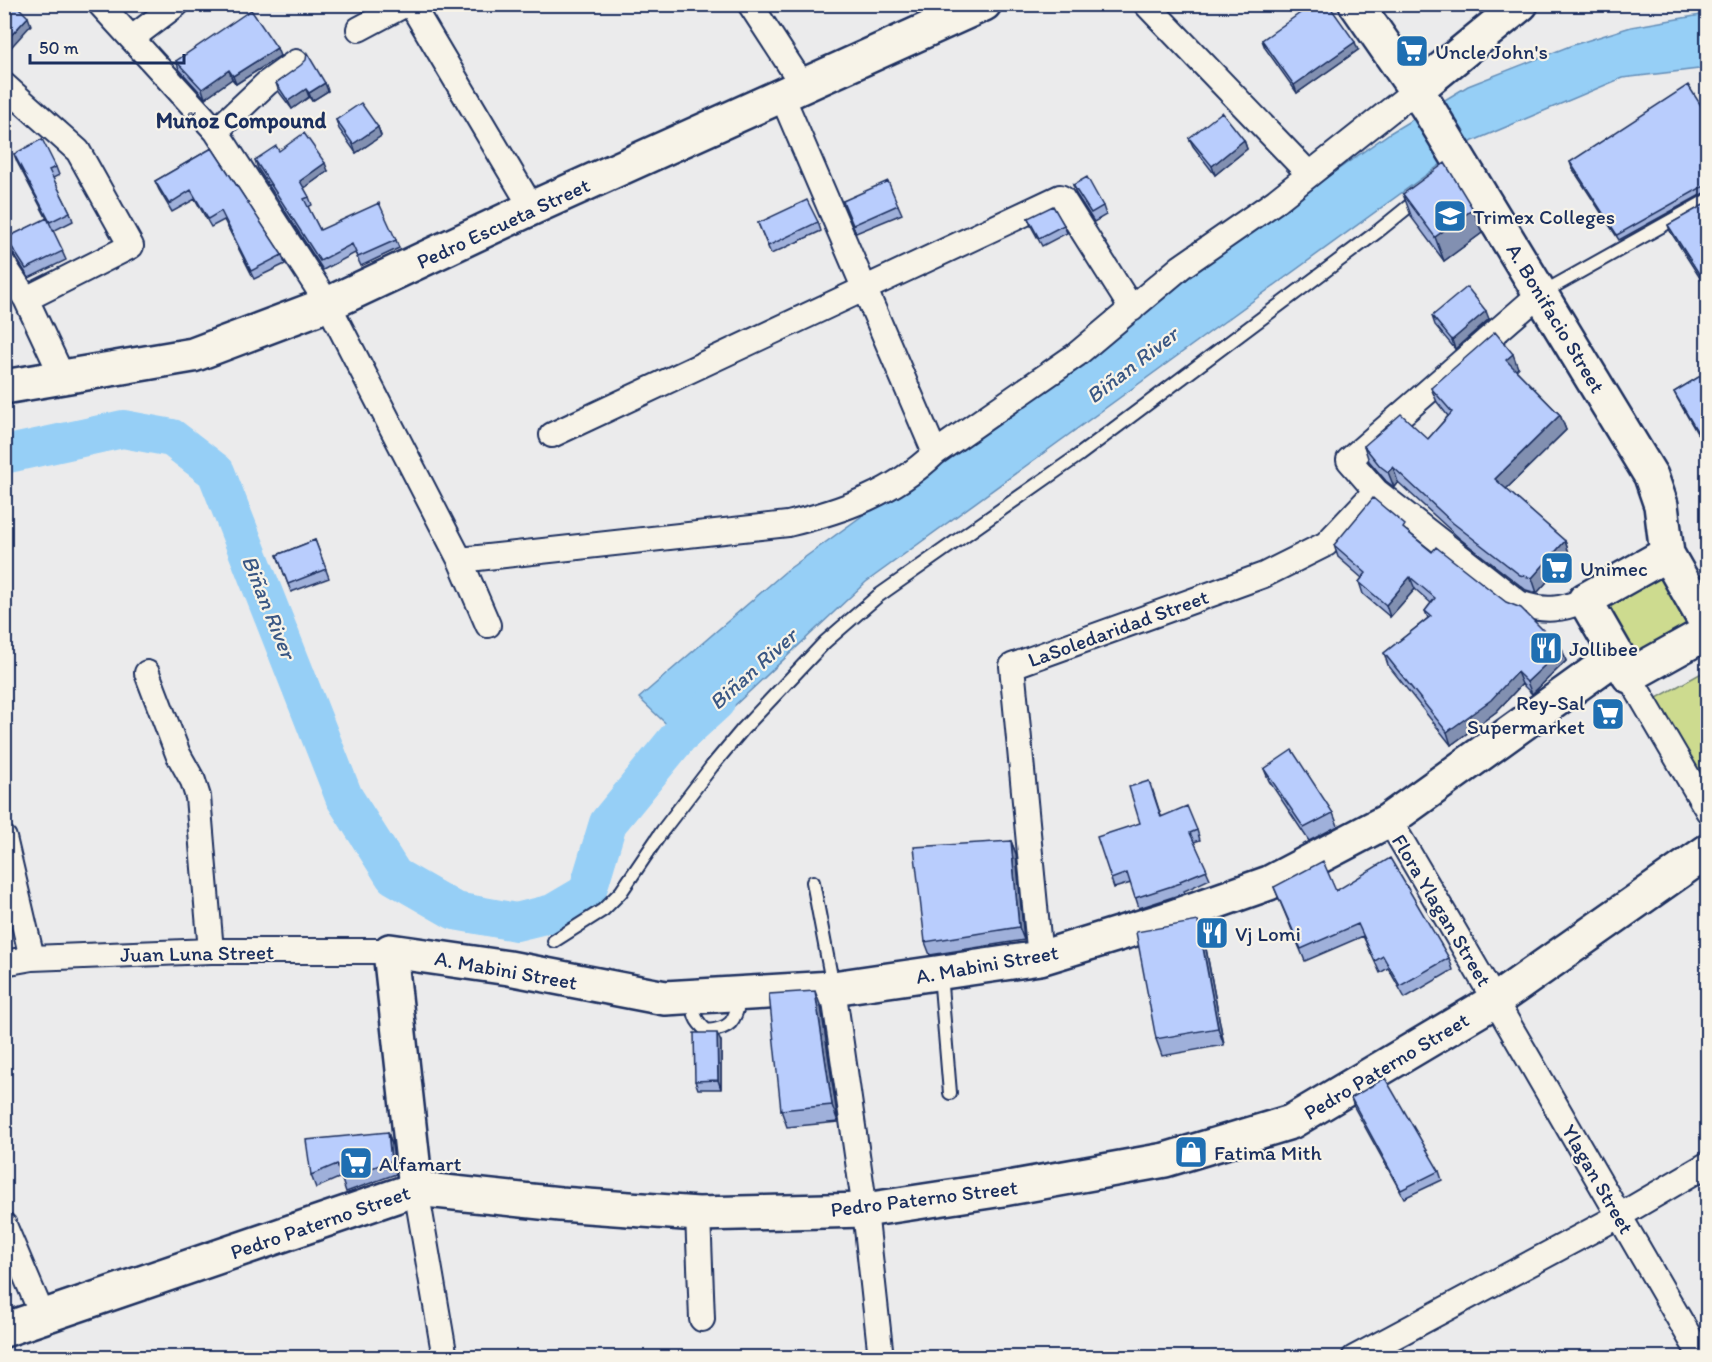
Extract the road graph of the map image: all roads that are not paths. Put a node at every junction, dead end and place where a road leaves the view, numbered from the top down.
1 (100, 4) edge
2 (177, 4) edge
3 (408, 4) edge
4 (750, 4) edge
5 (1146, 4) edge
6 (1356, 4) edge
7 (1521, 4) edge
8 (981, 5) edge
9 (359, 28) dead end
10 (132, 38) junction
11 (296, 62) dead end
12 (4, 85) edge
13 (793, 91) junction
14 (1421, 98) junction
15 (216, 131) junction
16 (1309, 174) junction
17 (1431, 188) edge
18 (1707, 200) edge
19 (532, 208) junction
20 (4, 265) edge
21 (864, 290) junction
22 (1541, 293) junction
23 (26, 299) junction
24 (328, 304) junction
25 (1132, 309) junction
26 (63, 378) junction
27 (4, 387) edge
28 (552, 435) dead end
29 (935, 453) junction
30 (1376, 491) junction
31 (1666, 554) junction
32 (460, 560) junction
33 (1586, 600) junction
34 (488, 625) dead end
35 (1707, 626) edge
36 (1707, 632) edge
37 (1623, 666) junction
38 (147, 674) dead end
39 (1707, 811) edge
40 (1389, 820) junction
41 (4, 838) edge
42 (1707, 851) edge
43 (813, 882) dead end
44 (554, 940) dead end
45 (211, 951) junction
46 (390, 951) junction
47 (32, 958) junction
48 (1040, 958) junction
49 (4, 963) edge
50 (940, 973) junction
51 (833, 988) junction
52 (1496, 1000) junction
53 (950, 1093) dead end
54 (1707, 1164) edge
55 (416, 1189) junction
56 (865, 1210) junction
57 (698, 1214) junction
58 (1618, 1216) junction
59 (4, 1225) edge
60 (43, 1317) junction
61 (702, 1319) dead end
62 (4, 1330) edge
63 (445, 1358) edge
64 (881, 1358) edge
65 (1354, 1358) edge
66 (1702, 1358) edge

1 - 10 street
2 - 10 street
3 - 9 street
3 - 19 street
4 - 13 street
5 - 16 street
6 - 14 street, A. Bonifacio Street
7 - 14 street
8 - 13 street, Pedro Escueta Street
10 - 15 street
11 - 15 street
12 - 23 street
13 - 19 street, Pedro Escueta Street
13 - 21 street
14 - 16 street
14 - 22 street, A. Bonifacio Street
15 - 24 street
16 - 25 street
17 - 44 lane
18 - 22 lane
19 - 24 street, Pedro Escueta Street
20 - 23 street
21 - 25 street
21 - 28 street
21 - 29 street
22 - 30 street
22 - 31 street, A. Bonifacio Street
23 - 26 street
24 - 26 street, Pedro Escueta Street
24 - 32 street
25 - 29 street
26 - 27 street, Pedro Escueta Street
29 - 32 street
30 - 33 street
30 - 48 street, LaSoledaridad Street
31 - 33 street
31 - 35 street
32 - 34 street
33 - 37 street
36 - 37 street, A. Mabini Street
37 - 39 street
37 - 40 street, A. Mabini Street
38 - 45 street
40 - 48 street, A. Mabini Street
40 - 52 street, Flora Ylagan Street
41 - 47 street
42 - 52 street, Pedro Paterno Street
43 - 51 lane
45 - 46 street, Juan Luna Street
45 - 47 street, Juan Luna Street
46 - 51 street, A. Mabini Street
46 - 55 street
47 - 49 street, Juan Luna Street
48 - 50 street, A. Mabini Street
50 - 51 street, A. Mabini Street
50 - 53 lane
51 - 56 street
52 - 56 street, Pedro Paterno Street
52 - 58 street, Ylagan Street
54 - 58 street
55 - 57 street, Pedro Paterno Street
55 - 60 street, Pedro Paterno Street
55 - 63 street
56 - 57 street, Pedro Paterno Street
56 - 64 street
57 - 61 street
58 - 65 street
58 - 66 street, Ylagan Street
59 - 60 street
60 - 62 street, Pedro Paterno Street

